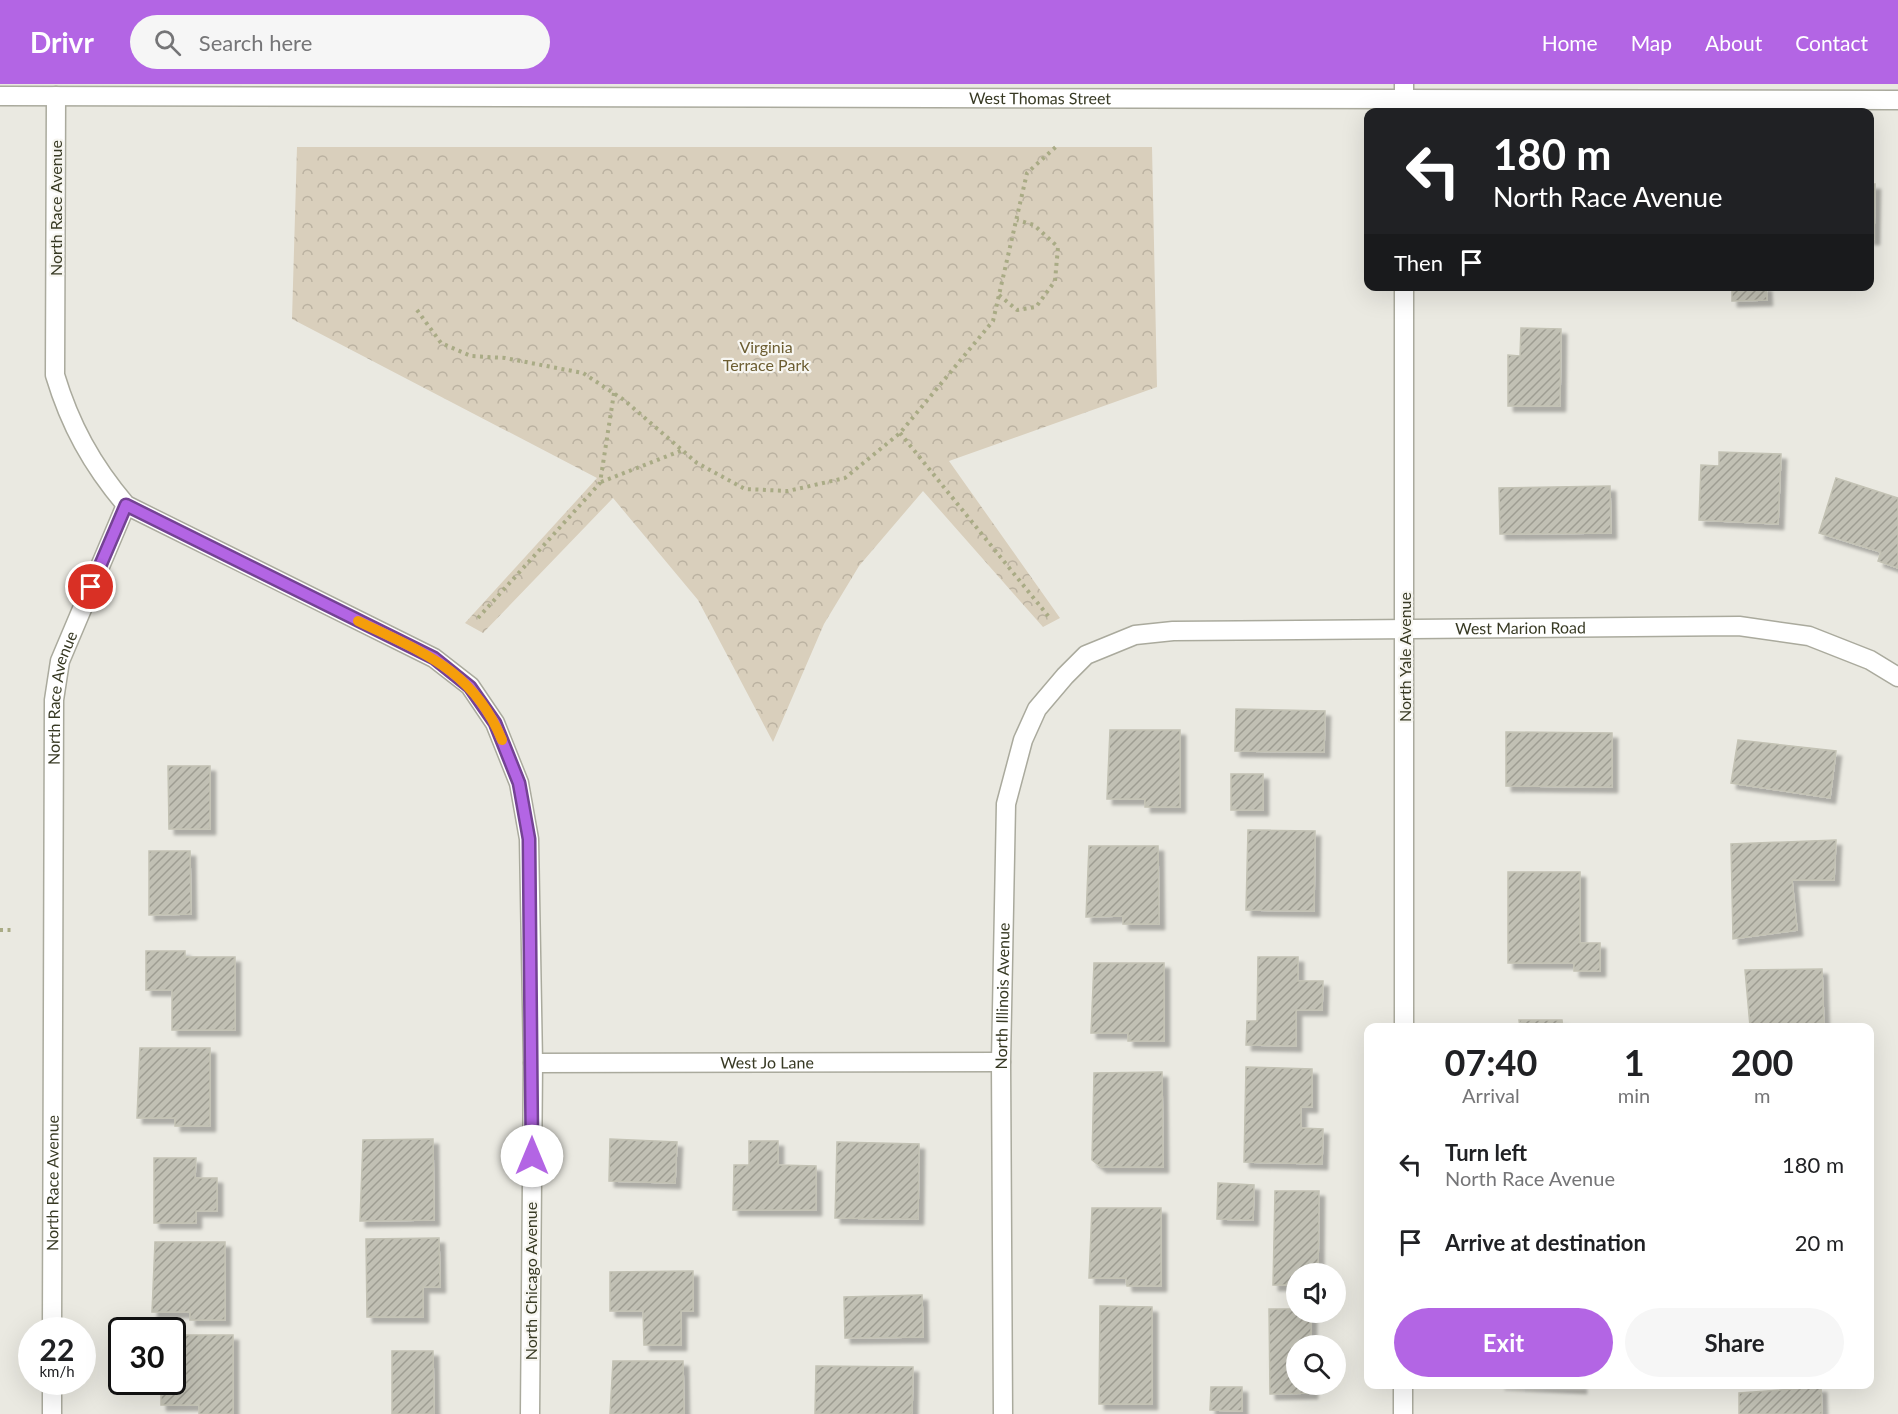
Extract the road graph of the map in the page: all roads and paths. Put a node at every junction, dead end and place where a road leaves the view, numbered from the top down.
1 (477, 91) edge
2 (0, 96) edge
3 (56, 96) junction
4 (1404, 99) edge
5 (1898, 100) edge
6 (1058, 145) dead end
7 (1017, 220) junction
8 (1404, 291) edge
9 (999, 295) junction
10 (417, 310) dead end
11 (614, 393) junction
12 (900, 433) junction
13 (683, 450) junction
14 (600, 483) junction
15 (126, 505) junction
16 (1049, 617) dead end
17 (478, 618) dead end
18 (1405, 630) junction
19 (1135, 635) joint
20 (1898, 677) edge
21 (0, 930) edge
22 (12, 930) dead end
23 (1404, 1023) edge
24 (1001, 1062) junction
25 (533, 1063) junction
26 (52, 1317) edge
27 (1403, 1389) edge
28 (52, 1395) edge
29 (52, 1414) edge
30 (530, 1414) edge
31 (1003, 1414) edge
32 (1402, 1414) edge

1 - 3 street, West Thomas Street
1 - 4 street, West Thomas Street
2 - 3 street, West Thomas Street
3 - 15 street, North Race Avenue
4 - 5 street, West Thomas Street
6 - 7 path
7 - 9 path
7 - 9 path
8 - 18 street, North Yale Avenue
9 - 12 path
10 - 11 path
11 - 13 path
11 - 14 path
12 - 13 path
12 - 16 path
13 - 14 path
14 - 17 path
15 - 25 street, North Chicago Avenue
15 - 26 street, North Race Avenue
18 - 19 street, West Marion Road
18 - 20 street, West Marion Road
18 - 23 street, North Yale Avenue
19 - 24 street, North Illinois Avenue
21 - 22 path
24 - 25 street, West Jo Lane
24 - 31 street, North Illinois Avenue
25 - 30 street, North Chicago Avenue
27 - 32 street
28 - 29 street

